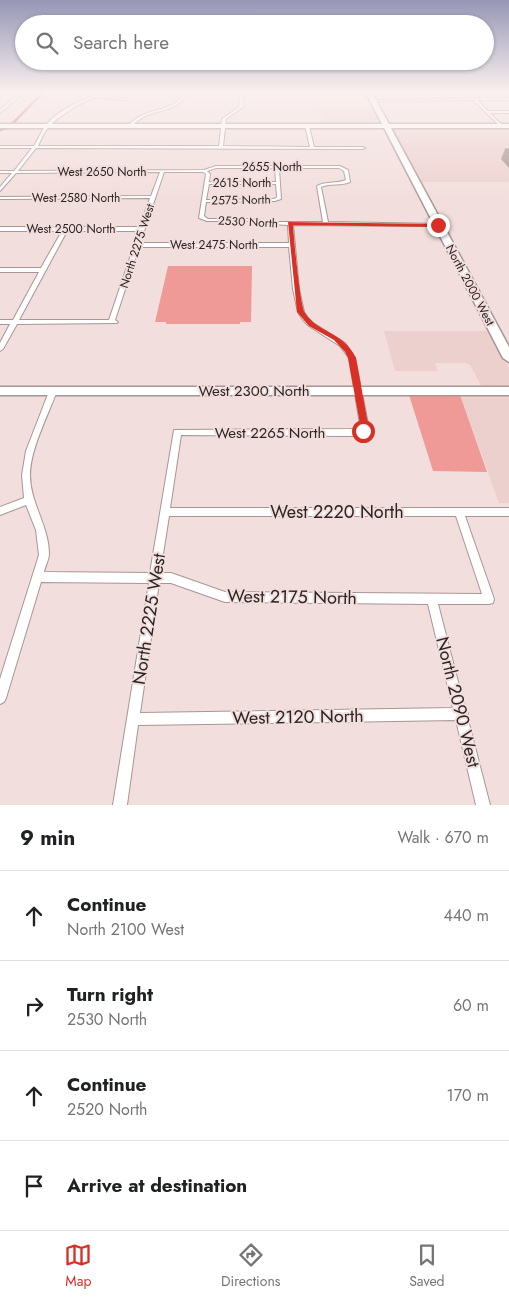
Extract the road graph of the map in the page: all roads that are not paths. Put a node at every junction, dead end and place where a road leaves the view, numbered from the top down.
1 (46, 129) edge
2 (223, 129) edge
3 (308, 129) edge
4 (387, 129) edge
5 (0, 147) edge
6 (35, 148) junction
7 (220, 148) junction
8 (312, 148) junction
9 (363, 148) dead end
10 (277, 167) junction
11 (204, 171) junction
12 (0, 172) edge
13 (15, 172) junction
14 (162, 172) junction
15 (206, 183) junction
16 (278, 183) junction
17 (0, 190) edge
18 (0, 198) edge
19 (153, 198) junction
20 (204, 200) junction
21 (290, 223) junction
22 (326, 224) junction
23 (438, 225) junction
24 (0, 229) edge
25 (65, 229) junction
26 (142, 229) junction
27 (136, 244) junction
28 (292, 245) junction
29 (0, 270) edge
30 (43, 270) junction
31 (0, 322) edge
32 (15, 322) junction
33 (0, 349) edge
34 (509, 358) edge
35 (0, 391) edge
36 (53, 391) junction
37 (358, 391) junction
38 (509, 391) edge
39 (177, 432) joint
40 (29, 500) junction
41 (0, 511) edge
42 (165, 512) junction
43 (459, 512) junction
44 (509, 512) edge
45 (38, 577) junction
46 (155, 578) junction
47 (432, 599) junction
48 (0, 698) edge
49 (462, 714) junction
50 (134, 719) junction
51 (120, 805) edge
52 (483, 805) edge

1 - 6 street
2 - 7 street
3 - 8 street
4 - 23 main road, North 2000 West
5 - 6 street
6 - 7 street
6 - 13 street
7 - 8 street
8 - 9 street
10 - 11 street, 2655 North
10 - 16 street
10 - 22 street, 2655 North
11 - 14 street, West 2650 North
11 - 15 street
12 - 13 street, West 2650 North
13 - 14 street, West 2650 North
13 - 17 street
14 - 19 street, North 2275 West
15 - 16 street, 2615 North
15 - 20 street
16 - 20 street, 2575 North
18 - 19 street, West 2580 North
19 - 26 street, North 2275 West
20 - 21 street, 2530 North
21 - 22 street, 2530 North
21 - 28 street
22 - 23 street, 2530 North
23 - 34 main road, North 2000 West
24 - 25 street, West 2500 North
25 - 26 street, West 2500 North
25 - 30 street
26 - 27 street, North 2275 West
27 - 28 street, West 2475 North
27 - 32 street, North 2275 West
28 - 37 street
29 - 30 street
30 - 32 street
31 - 32 street
32 - 33 street
35 - 36 street, West 2300 North
36 - 37 street, West 2300 North
36 - 40 street
37 - 38 street, West 2300 North
37 - 39 street, West 2265 North
39 - 42 street, North 2225 West
40 - 41 street
40 - 45 street
42 - 43 street, West 2220 North
42 - 46 street, North 2225 West
43 - 44 street, West 2220 North
43 - 47 street, West 2175 North
45 - 46 street, West 2175 North
45 - 48 street
46 - 47 street, West 2175 North
46 - 50 street, North 2225 West
47 - 49 street, North 2090 West
49 - 50 street, West 2120 North
49 - 52 street, North 2090 West
50 - 51 street, North 2225 West

